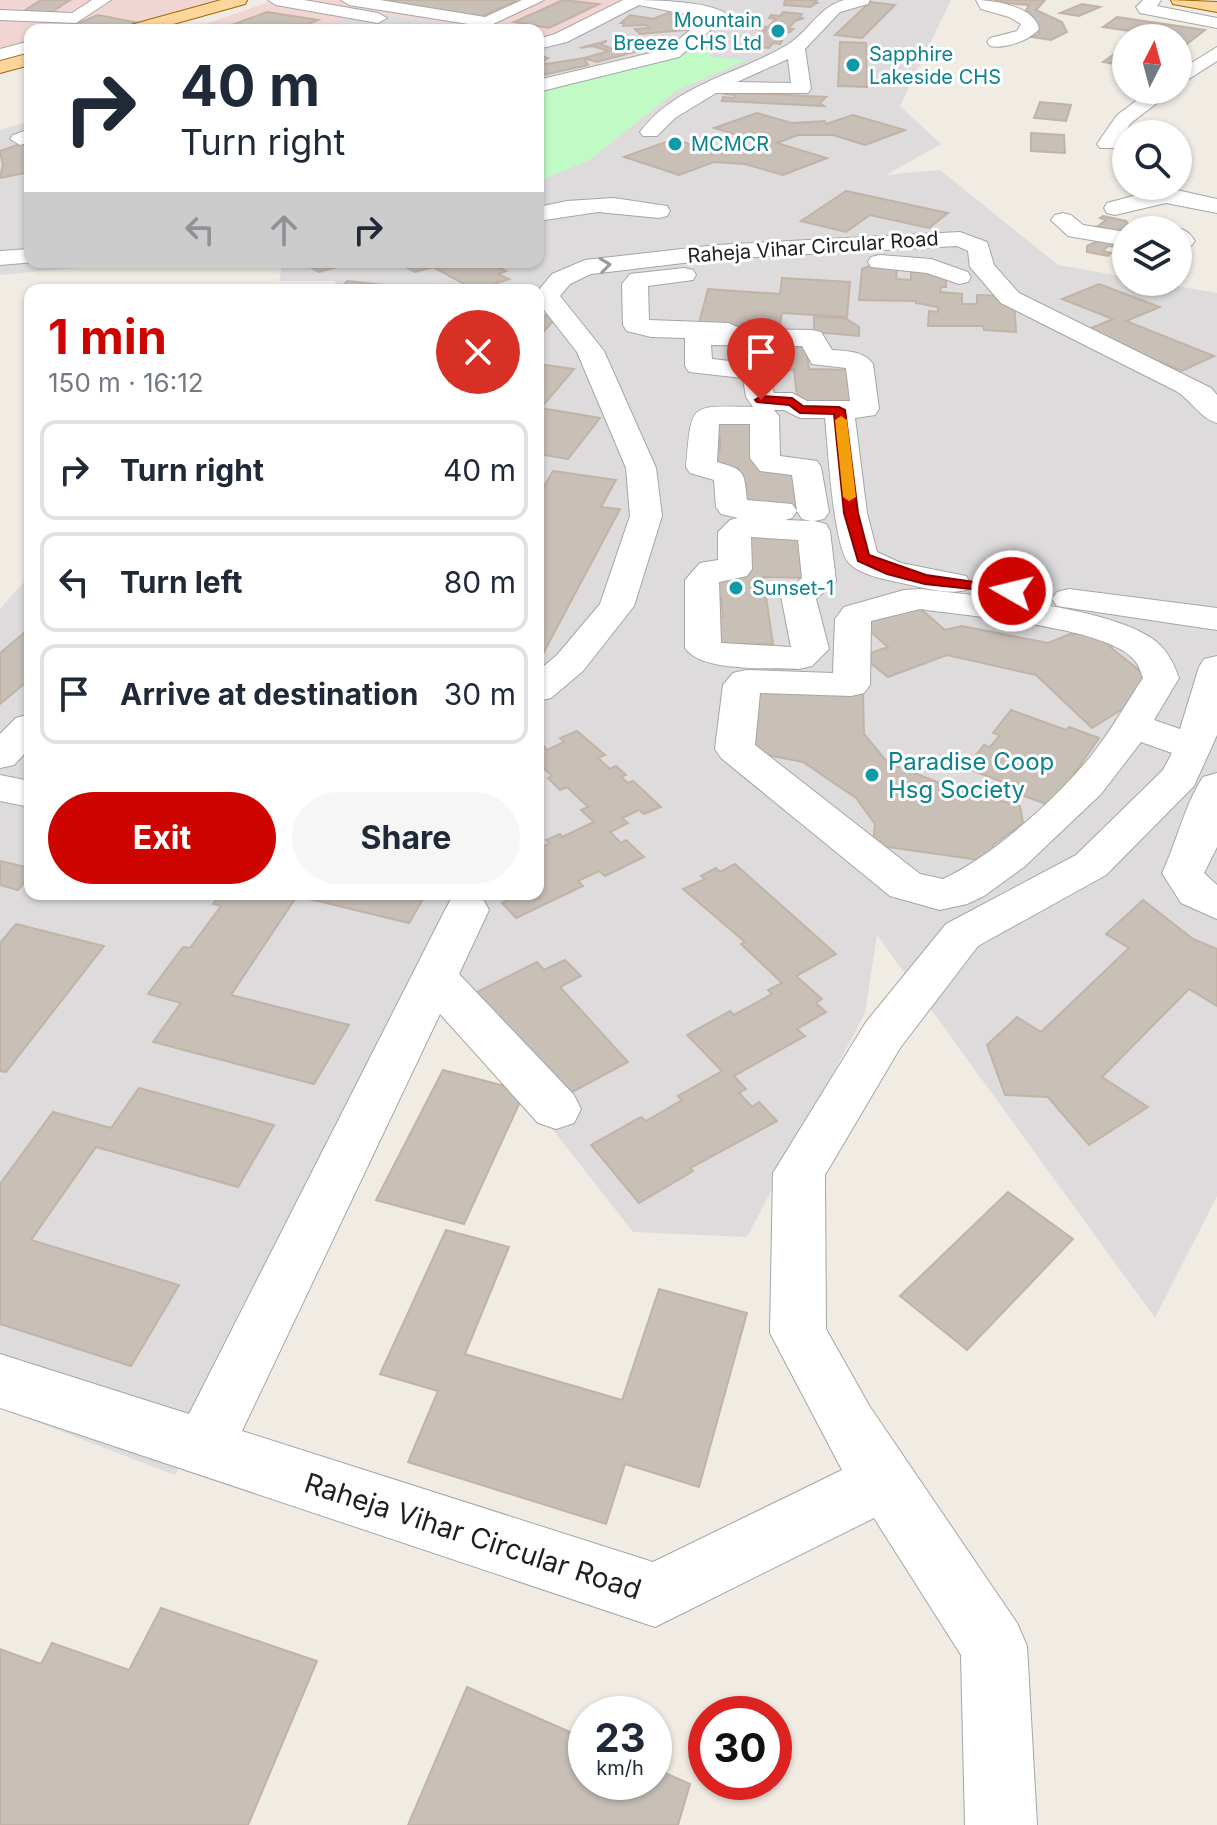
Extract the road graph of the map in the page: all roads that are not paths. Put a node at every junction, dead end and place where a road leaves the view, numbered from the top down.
1 (103, 0) edge
2 (239, 0) edge
3 (264, 0) edge
4 (276, 0) edge
5 (349, 0) edge
6 (536, 0) edge
7 (862, 0) edge
8 (986, 0) edge
9 (1179, 0) edge
10 (634, 1) edge
11 (1148, 1) edge
12 (1210, 5) edge
13 (1217, 23) edge
14 (154, 24) edge
15 (193, 24) edge
16 (406, 24) edge
17 (1, 26) edge
18 (24, 33) edge
19 (544, 42) edge
20 (996, 42) dead end
21 (796, 48) junction
22 (1217, 52) edge
23 (24, 53) edge
24 (10, 70) edge
25 (1192, 70) edge
26 (544, 85) edge
27 (710, 88) junction
28 (1142, 104) edge
29 (650, 132) dead end
30 (1107, 144) dead end
31 (1217, 206) edge
32 (659, 211) dead end
33 (544, 213) edge
34 (1139, 216) edge
35 (1063, 220) dead end
36 (1112, 237) edge
37 (24, 256) edge
38 (0, 258) edge
39 (828, 272) dead end
40 (768, 274) dead end
41 (998, 285) junction
42 (546, 286) edge
43 (744, 331) dead end
44 (839, 410) junction
45 (1217, 414) edge
46 (813, 512) dead end
47 (851, 513) junction
48 (817, 555) junction
49 (862, 558) junction
50 (1217, 619) edge
51 (544, 685) edge
52 (1210, 724) edge
53 (1132, 725) junction
54 (24, 732) edge
55 (0, 756) edge
56 (0, 788) edge
57 (24, 793) edge
58 (1217, 904) edge
59 (467, 910) dead end
60 (434, 977) junction
61 (556, 1109) dead end
62 (0, 1381) edge
63 (203, 1448) junction
64 (884, 1481) junction
65 (1001, 1825) edge

1 - 17 street
2 - 14 main road
3 - 15 main road
4 - 16 street
5 - 6 street
7 - 21 street
8 - 20 street
9 - 12 main road
10 - 19 street
10 - 26 street
11 - 12 street
11 - 13 street
17 - 18 street
21 - 27 street
21 - 27 street
22 - 25 street
23 - 24 street
27 - 29 street
28 - 30 street
31 - 34 street
32 - 33 street
35 - 36 street
37 - 38 street
39 - 41 street
40 - 43 street
42 -> 41 street, Raheja Vihar Circular Road
41 - 45 street
42 - 51 street, Raheja Vihar Circular Road
44 - 44 street
44 - 47 street
46 - 47 street
47 - 49 street
48 - 48 street
48 - 49 street
49 - 50 street
52 - 53 street
52 - 58 street
52 - 64 street
53 - 53 street
54 - 55 street
56 - 57 street
59 - 60 street
60 - 61 street
60 - 63 street
62 - 63 street, Raheja Vihar Circular Road
63 - 64 street, Raheja Vihar Circular Road
64 - 65 street

